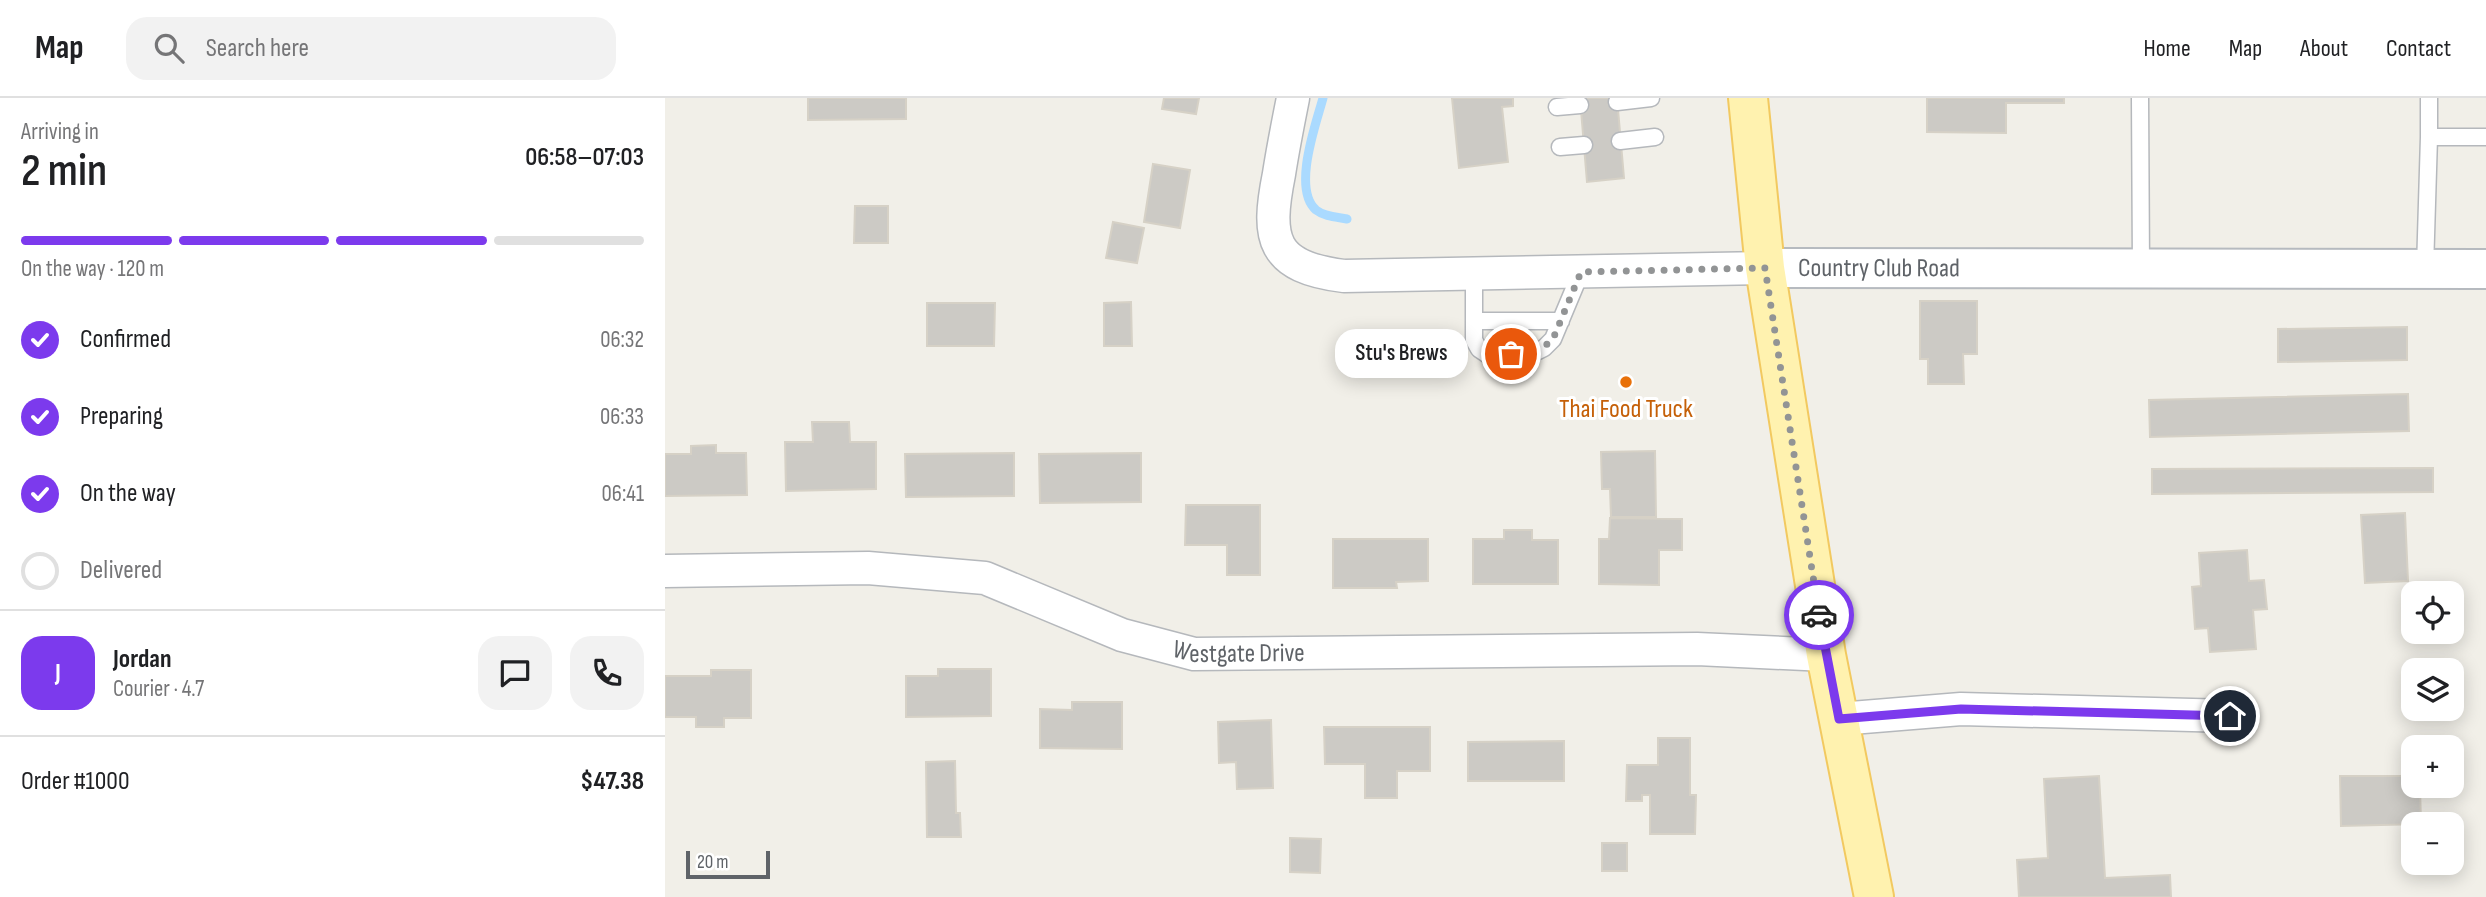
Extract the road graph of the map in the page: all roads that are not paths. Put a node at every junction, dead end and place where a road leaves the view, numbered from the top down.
1 (1293, 98) edge
2 (1651, 98) edge
3 (1748, 98) edge
4 (2140, 98) edge
5 (2429, 98) edge
6 (1617, 102) dead end
7 (1580, 105) dead end
8 (1557, 107) dead end
9 (1655, 137) dead end
10 (2429, 137) junction
11 (2486, 137) edge
12 (1620, 141) dead end
13 (1584, 145) dead end
14 (1560, 147) dead end
15 (1765, 268) junction
16 (2141, 268) junction
17 (2425, 269) junction
18 (2486, 269) edge
19 (1581, 272) junction
20 (1474, 275) junction
21 (1474, 321) junction
22 (1561, 321) junction
23 (665, 571) edge
24 (1826, 655) junction
25 (2230, 716) dead end
26 (1839, 719) junction
27 (1874, 897) edge

1 - 20 street, Country Club Road
2 - 6 lane
3 - 15 main road
4 - 16 lane
5 - 10 lane
7 - 8 lane
9 - 12 lane
10 - 11 lane
10 - 17 lane
13 - 14 lane
15 - 16 street, Country Club Road
15 - 19 street, Country Club Road
15 - 24 main road
16 - 17 street, Country Club Road
17 - 18 street, Country Club Road
19 - 20 street, Country Club Road
19 - 22 lane
20 - 21 lane
21 - 22 lane
21 - 22 lane
23 - 24 street, Westgate Drive
24 - 26 main road
25 - 26 street
26 - 27 main road

